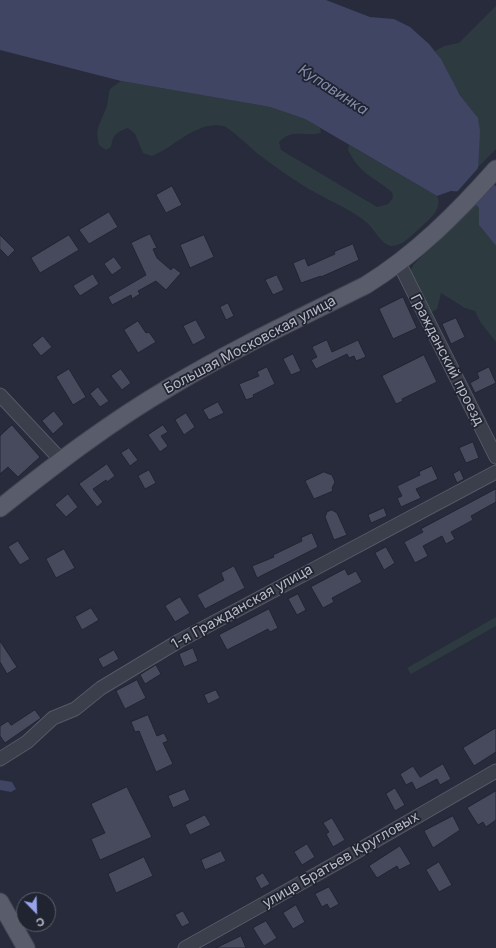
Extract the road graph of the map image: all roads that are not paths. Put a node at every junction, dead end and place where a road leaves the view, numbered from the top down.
1 (495, 170) edge
2 (399, 263) junction
3 (0, 395) edge
4 (496, 457) edge
5 (61, 460) junction
6 (496, 472) edge
7 (0, 508) edge
8 (0, 759) edge
9 (496, 771) edge
10 (0, 902) edge
11 (26, 948) edge
12 (185, 948) edge

1 - 2 main road, Большая Московская улица
2 - 4 street, Гражданский проезд
2 - 5 main road, Большая Московская улица
3 - 5 street
5 - 7 main road, Большая Московская улица
6 - 8 street, 1-я Гражданская улица
9 - 12 street, улица Братьев Кругловых
10 - 11 main road

